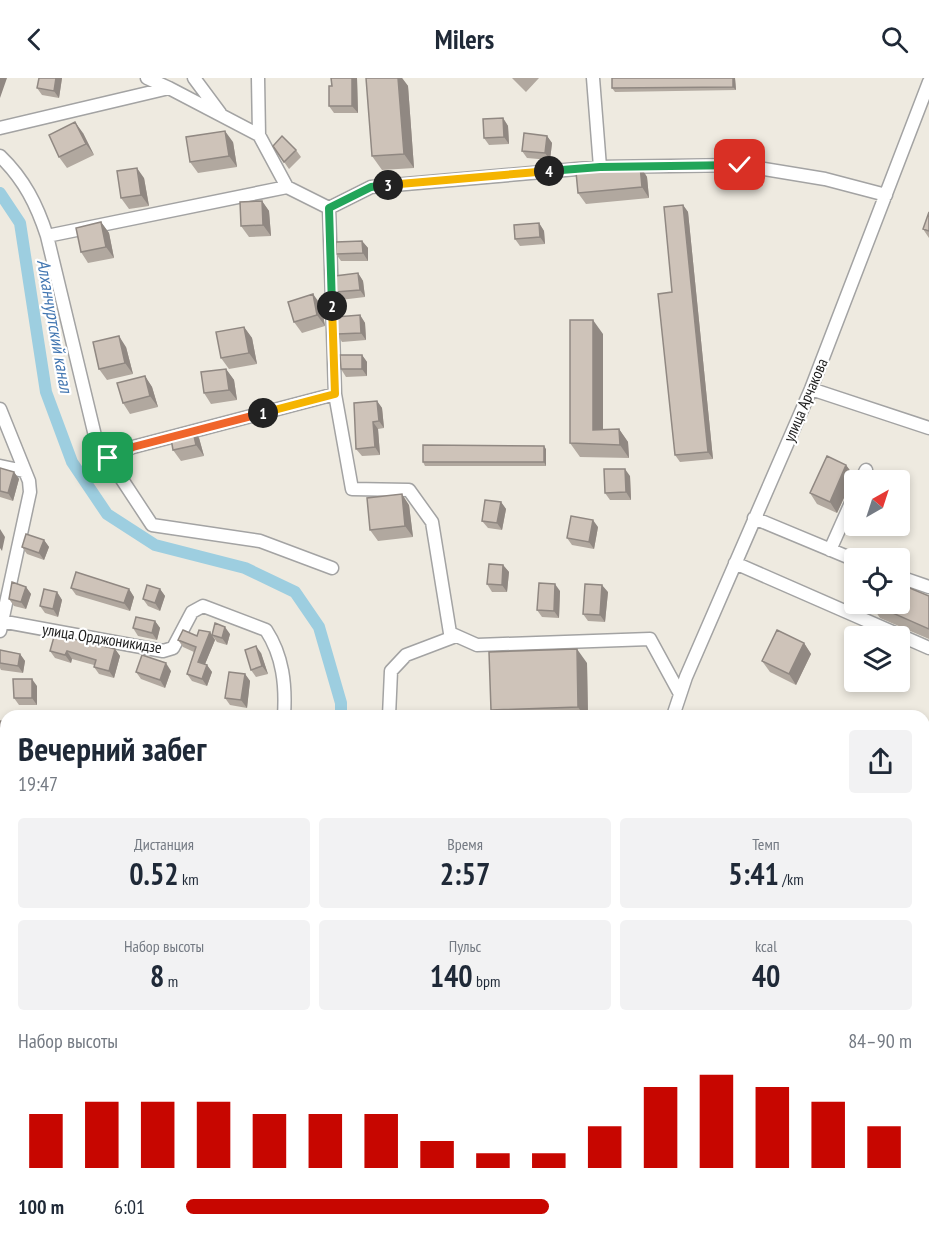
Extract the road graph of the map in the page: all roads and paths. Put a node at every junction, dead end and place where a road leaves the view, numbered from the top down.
1 (147, 78) edge
2 (194, 78) edge
3 (258, 78) edge
4 (593, 78) edge
5 (929, 82) edge
6 (169, 88) junction
7 (223, 116) junction
8 (0, 128) edge
9 (259, 135) junction
10 (0, 156) edge
11 (600, 167) junction
12 (287, 187) junction
13 (886, 195) junction
14 (329, 208) junction
15 (47, 236) junction
16 (811, 389) junction
17 (335, 394) junction
18 (0, 409) edge
19 (929, 429) edge
20 (108, 458) junction
21 (0, 466) edge
22 (24, 471) junction
23 (754, 519) junction
24 (844, 519) edge
25 (830, 550) junction
26 (844, 556) edge
27 (735, 562) junction
28 (332, 568) dead end
29 (910, 580) edge
30 (929, 587) edge
31 (1, 624) edge
32 (456, 636) junction
33 (929, 648) edge
34 (681, 694) junction
35 (285, 710) edge
36 (389, 710) edge
37 (675, 710) edge

1 - 6 street
2 - 7 street
3 - 9 street
4 - 11 street
5 - 13 street, улица Арчакова
6 - 7 street
6 - 8 street
7 - 9 street
9 - 12 street
10 - 15 street
11 - 13 street
11 - 14 street
12 - 14 street
12 - 15 street
13 - 16 street, улица Арчакова
14 - 17 street
15 - 20 street
16 - 19 street
16 - 23 street, улица Арчакова
17 - 20 street
17 - 32 street
18 - 22 street
20 - 28 street
21 - 22 street
22 - 31 street
23 - 25 street
23 - 27 street, улица Арчакова
24 - 25 street
25 - 26 street
27 - 33 street
27 - 34 street, улица Арчакова
29 - 30 street
31 - 35 street, улица Орджоникидзе
32 - 34 street
32 - 36 street
34 - 37 street, улица Арчакова

